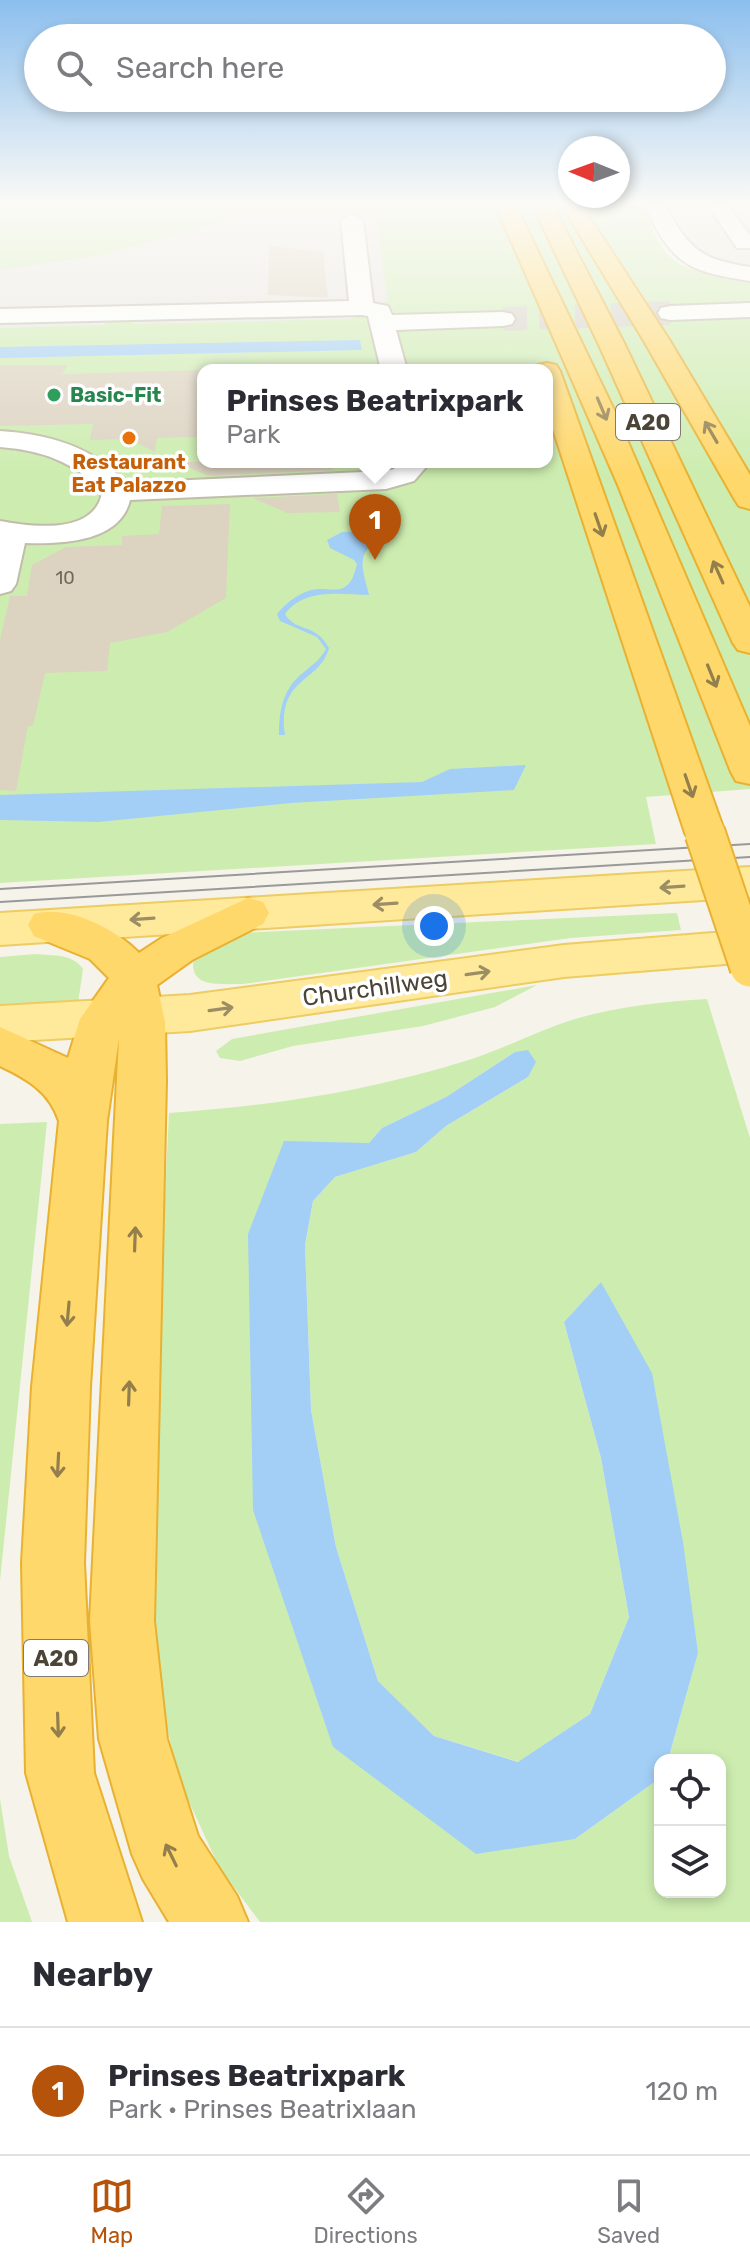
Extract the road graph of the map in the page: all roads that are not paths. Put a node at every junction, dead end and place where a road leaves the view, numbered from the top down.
1 (360, 294) edge
2 (526, 294) edge
3 (549, 294) edge
4 (587, 294) edge
5 (625, 294) edge
6 (362, 308) junction
7 (529, 308) dead end
8 (750, 310) edge
9 (670, 313) tunnel mouth
10 (0, 316) edge
11 (503, 319) tunnel mouth
12 (384, 323) junction
13 (393, 364) edge
14 (553, 389) edge
15 (0, 439) edge
16 (409, 469) edge
17 (117, 492) junction
18 (750, 500) edge
19 (6, 531) edge
20 (0, 584) edge
21 (750, 643) edge
22 (750, 772) edge
23 (750, 882) edge
24 (248, 913) junction
25 (49, 925) junction
26 (0, 929) edge
27 (750, 946) edge
28 (750, 967) edge
29 (127, 1004) junction
30 (0, 1024) edge
31 (0, 1045) edge
32 (83, 1121) junction
33 (105, 1922) edge
34 (211, 1922) edge

1 - 6 street
2 - 7 highway, A20
3 -> 22 highway, A20
21 -> 4 highway, A20
18 -> 5 highway
6 - 10 street
6 - 12 street
8 - 9 street
11 - 12 street
12 - 13 street
14 -> 28 highway, bridge
15 - 17 street
16 - 17 street
17 - 19 street
19 - 20 street
23 -> 24 main road
24 -> 25 main road
24 - 29 highway
25 - 26 main road
25 - 29 highway
29 -> 27 main road, Churchillweg
29 - 30 main road, Churchillweg
29 - 32 highway, A20
34 -> 29 highway, A20
31 - 32 highway
32 -> 33 highway, A20

